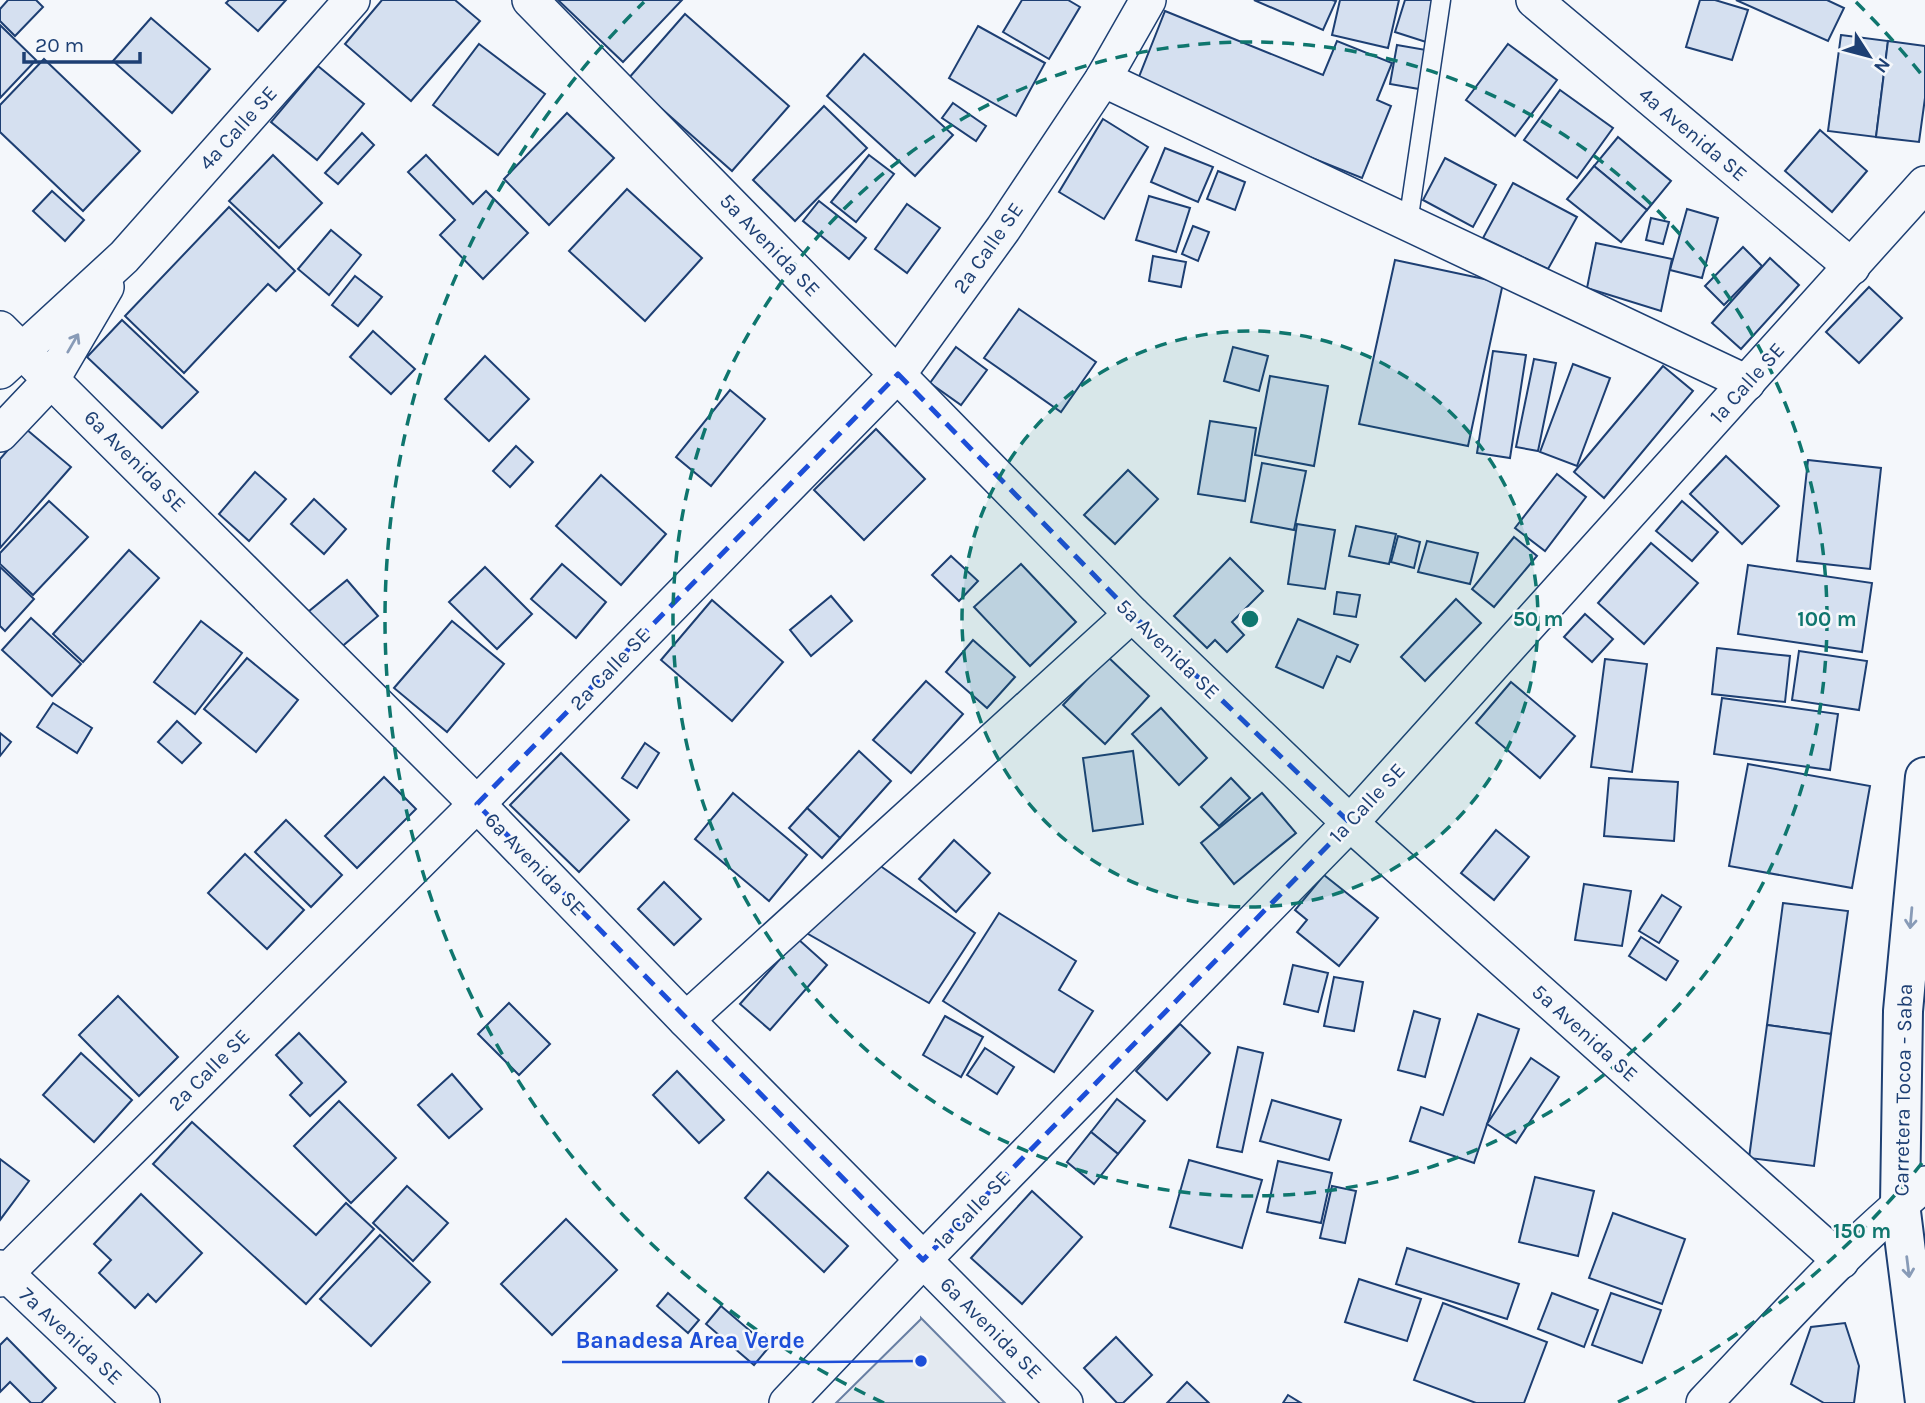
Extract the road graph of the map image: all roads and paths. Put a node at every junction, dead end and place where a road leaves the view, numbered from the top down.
1 (352, 0) edge
2 (530, 0) edge
3 (1148, 0) edge
4 (1441, 0) edge
5 (1534, 0) edge
6 (1102, 79) junction
7 (1925, 184) edge
8 (1408, 223) junction
9 (124, 257) junction
10 (1852, 267) junction
11 (7, 349) edge
12 (898, 374) junction
13 (52, 379) junction
14 (1747, 383) junction
15 (0, 434) edge
16 (1132, 614) junction
17 (1925, 777) edge
18 (477, 804) junction
19 (1350, 823) junction
20 (686, 1020) junction
21 (1912, 1194) edge
22 (923, 1260) junction
23 (1841, 1261) junction
24 (2, 1273) edge
25 (1925, 1402) edge
26 (142, 1403) edge
27 (787, 1403) edge
28 (1065, 1403) edge
29 (1704, 1403) edge

1 - 9 street, 4a Calle SE
2 - 12 street, 5a Avenida SE
3 - 6 street, 2a Calle SE
4 - 8 lane
5 - 10 street, 4a Avenida SE
6 - 8 street
6 - 12 street, 2a Calle SE
7 - 10 street, 1a Calle SE
8 - 14 street
9 - 11 street, 4a Calle SE
13 -> 9 street, 4a Calle SE
10 - 14 street, 1a Calle SE
11 - 13 street, 6a Avenida SE
12 - 16 street, 5a Avenida SE
12 - 18 street, 2a Calle SE
13 - 15 street, 4a Calle SE
13 - 18 street, 6a Avenida SE
14 - 19 street, 1a Calle SE
16 - 19 street, 5a Avenida SE
16 - 20 street
17 -> 21 main road, Carretera Tocoa - Saba
18 - 20 street, 6a Avenida SE
18 - 24 street, 2a Calle SE
19 - 22 street, 1a Calle SE
19 - 23 street, 5a Avenida SE
20 - 22 street, 6a Avenida SE
21 - 23 street
21 -> 25 main road, Carretera Tocoa - Saba
22 - 27 street, 1a Calle SE
22 - 28 street, 6a Avenida SE
23 - 29 street
24 - 26 street, 7a Avenida SE

